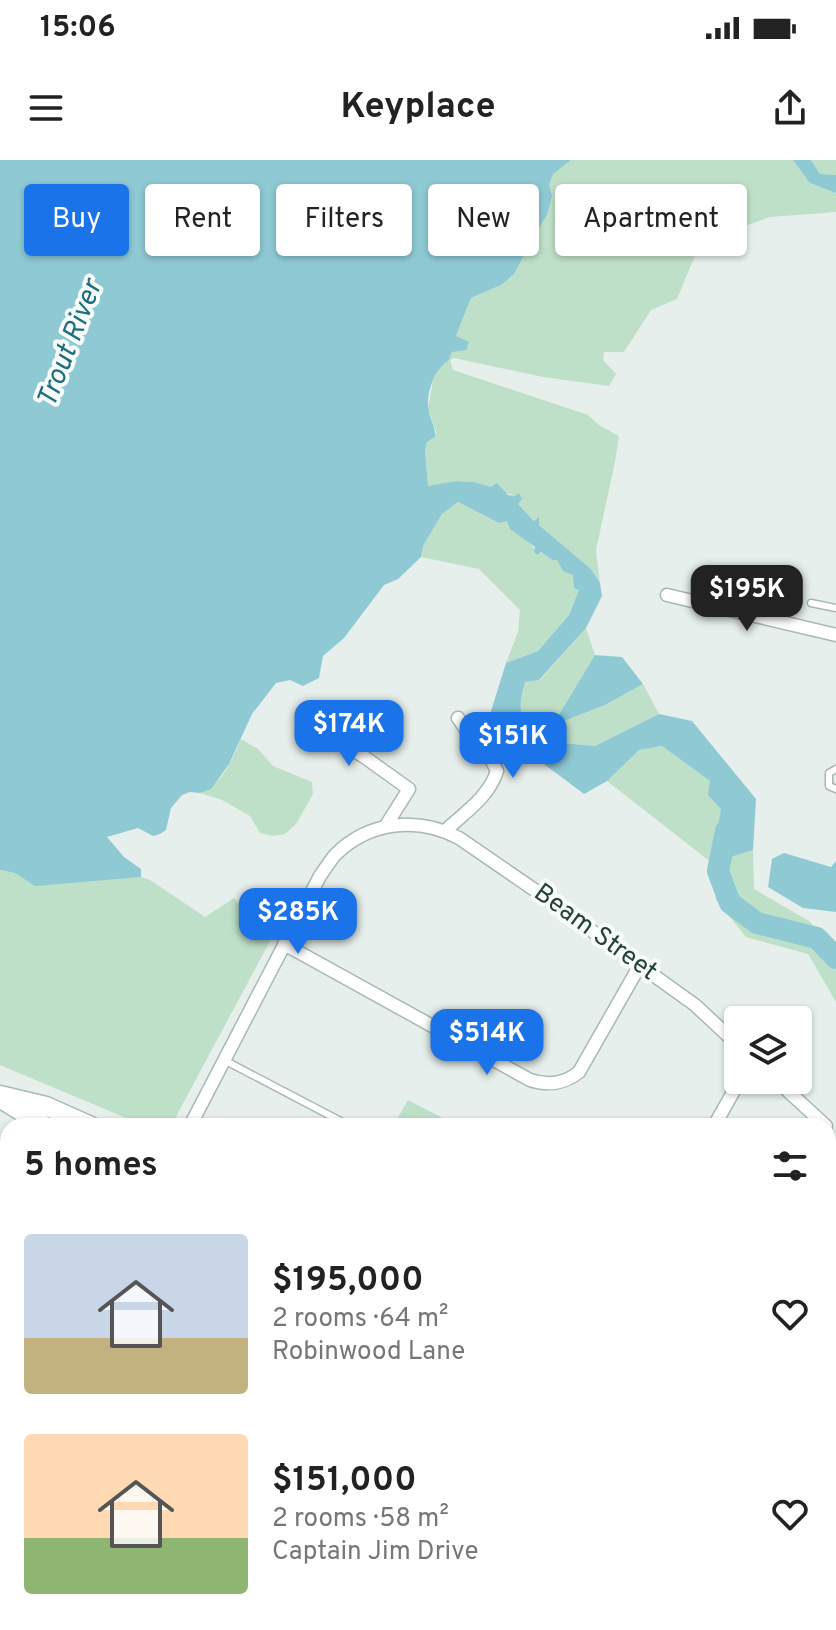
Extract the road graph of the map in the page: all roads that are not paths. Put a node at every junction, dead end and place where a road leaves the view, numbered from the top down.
1 (667, 595) dead end
2 (811, 603) dead end
3 (836, 608) edge
4 (836, 635) edge
5 (308, 710) dead end
6 (458, 718) dead end
7 (836, 769) edge
8 (836, 789) edge
9 (385, 827) junction
10 (445, 831) junction
11 (284, 944) junction
12 (640, 965) junction
13 (724, 1032) edge
14 (224, 1060) junction
15 (732, 1094) edge
16 (791, 1094) edge
17 (0, 1097) edge
18 (33, 1118) edge
19 (73, 1118) edge
20 (194, 1118) edge
21 (335, 1118) edge
22 (719, 1118) edge
23 (817, 1118) edge

1 - 4 street
2 - 3 lane
5 - 9 street
6 - 10 street
7 - 8 lane
9 - 10 street
9 - 11 street
10 - 12 street, Beam Street
11 - 12 street
11 - 14 street
12 - 13 street, Beam Street
14 - 20 street
14 - 21 lane
15 - 22 street
16 - 23 street
17 - 18 main road
17 - 19 main road

